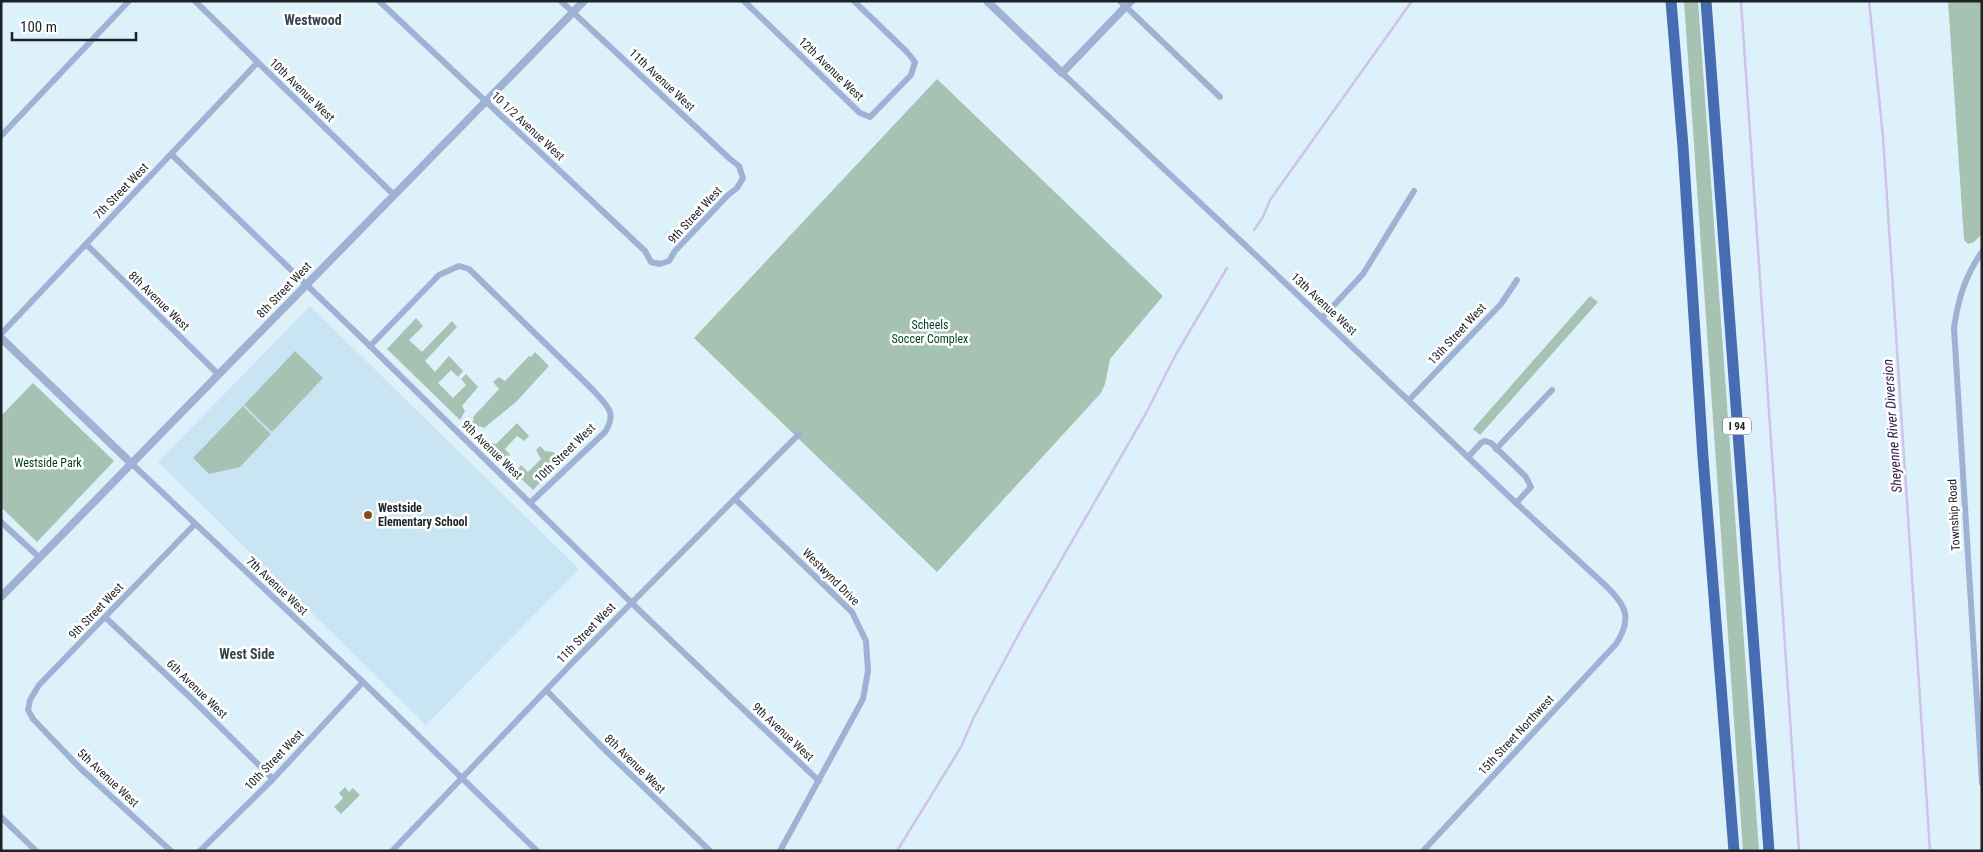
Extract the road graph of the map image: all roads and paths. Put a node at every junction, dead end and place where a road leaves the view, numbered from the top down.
1 (129, 1) edge
2 (196, 1) edge
3 (379, 1) edge
4 (561, 1) edge
5 (584, 1) edge
6 (744, 1) edge
7 (854, 1) edge
8 (986, 1) edge
9 (1671, 1) edge
10 (1706, 1) edge
11 (1125, 3) edge
12 (573, 12) junction
13 (257, 64) junction
14 (1062, 73) junction
15 (1220, 97) dead end
16 (485, 101) junction
17 (1, 136) edge
18 (172, 155) junction
19 (743, 178) joint
20 (1414, 191) dead end
21 (394, 194) junction
22 (86, 244) junction
23 (1982, 252) edge
24 (660, 264) joint
25 (1517, 280) dead end
26 (305, 284) junction
27 (1322, 318) junction
28 (1, 334) edge
29 (1, 338) edge
30 (370, 346) junction
31 (218, 374) junction
32 (1552, 390) dead end
33 (1409, 400) junction
34 (798, 434) dead end
35 (1496, 449) junction
36 (1469, 456) junction
37 (131, 463) junction
38 (735, 498) junction
39 (530, 503) junction
40 (1516, 503) junction
41 (1, 522) edge
42 (195, 524) junction
43 (40, 558) junction
44 (1, 597) edge
45 (632, 603) junction
46 (105, 617) junction
47 (1623, 632) joint
48 (363, 682) junction
49 (547, 691) junction
50 (33, 719) joint
51 (462, 778) junction
52 (273, 779) junction
53 (818, 781) junction
54 (1982, 783) edge
55 (1, 817) edge
56 (36, 851) edge
57 (171, 851) edge
58 (200, 851) edge
59 (392, 851) edge
60 (537, 851) edge
61 (710, 851) edge
62 (780, 851) edge
63 (1423, 851) edge
64 (1734, 851) edge
65 (1769, 851) edge

1 - 17 street
2 - 13 street, 10th Avenue West
3 - 16 street, 10 1/2 Avenue West
4 - 12 street, 11th Avenue West
5 - 12 street, 8th Street West
6 - 7 street, 12th Avenue West
8 - 14 street, 13th Avenue West
9 - 64 highway
10 - 65 highway, I 94
11 - 14 street
11 - 15 street
12 - 16 street, 8th Street West
12 - 19 street, 11th Avenue West
13 - 18 street, 7th Street West
13 - 21 street, 10th Avenue West
14 - 27 street, 13th Avenue West
16 - 21 street, 8th Street West
16 - 24 street, 10 1/2 Avenue West
18 - 22 street, 7th Street West
18 - 26 street, 9th Avenue West
19 - 24 street, 9th Street West
20 - 27 street
21 - 26 street, 8th Street West
22 - 28 street, 7th Street West
22 - 31 street, 8th Avenue West
23 - 54 street, Township Road
25 - 33 street, 13th Street West
26 - 30 street, 9th Avenue West
26 - 31 street, 8th Street West
27 - 33 street, 13th Avenue West
29 - 37 street, 7th Avenue West
30 - 39 street, 9th Avenue West
30 - 39 street, 10th Street West
31 - 37 street, 8th Street West
32 - 35 street
33 - 36 street, 13th Avenue West
34 - 38 street, 11th Street West
35 - 36 street
35 - 40 street
36 - 40 street, 13th Avenue West
37 - 42 street, 7th Avenue West
37 - 43 street, 8th Street West
38 - 45 street, 11th Street West
38 - 53 street, Westwynd Drive
39 - 45 street, 9th Avenue West
40 - 47 street, 13th Avenue West
41 - 43 street
42 - 46 street, 9th Street West
42 - 48 street, 7th Avenue West
43 - 44 street, 8th Street West
45 - 49 street, 11th Street West
45 - 53 street, 9th Avenue West
46 - 50 street, 9th Street West
46 - 52 street, 6th Avenue West
47 - 63 street, 15th Street Northwest
48 - 51 street, 7th Avenue West
48 - 52 street, 10th Street West
49 - 51 street, 11th Street West
49 - 61 street, 8th Avenue West
50 - 57 street, 5th Avenue West
51 - 59 street, 11th Street West
51 - 60 street, 7th Avenue West
52 - 58 street, 10th Street West
53 - 62 street, Westwynd Drive
55 - 56 street

